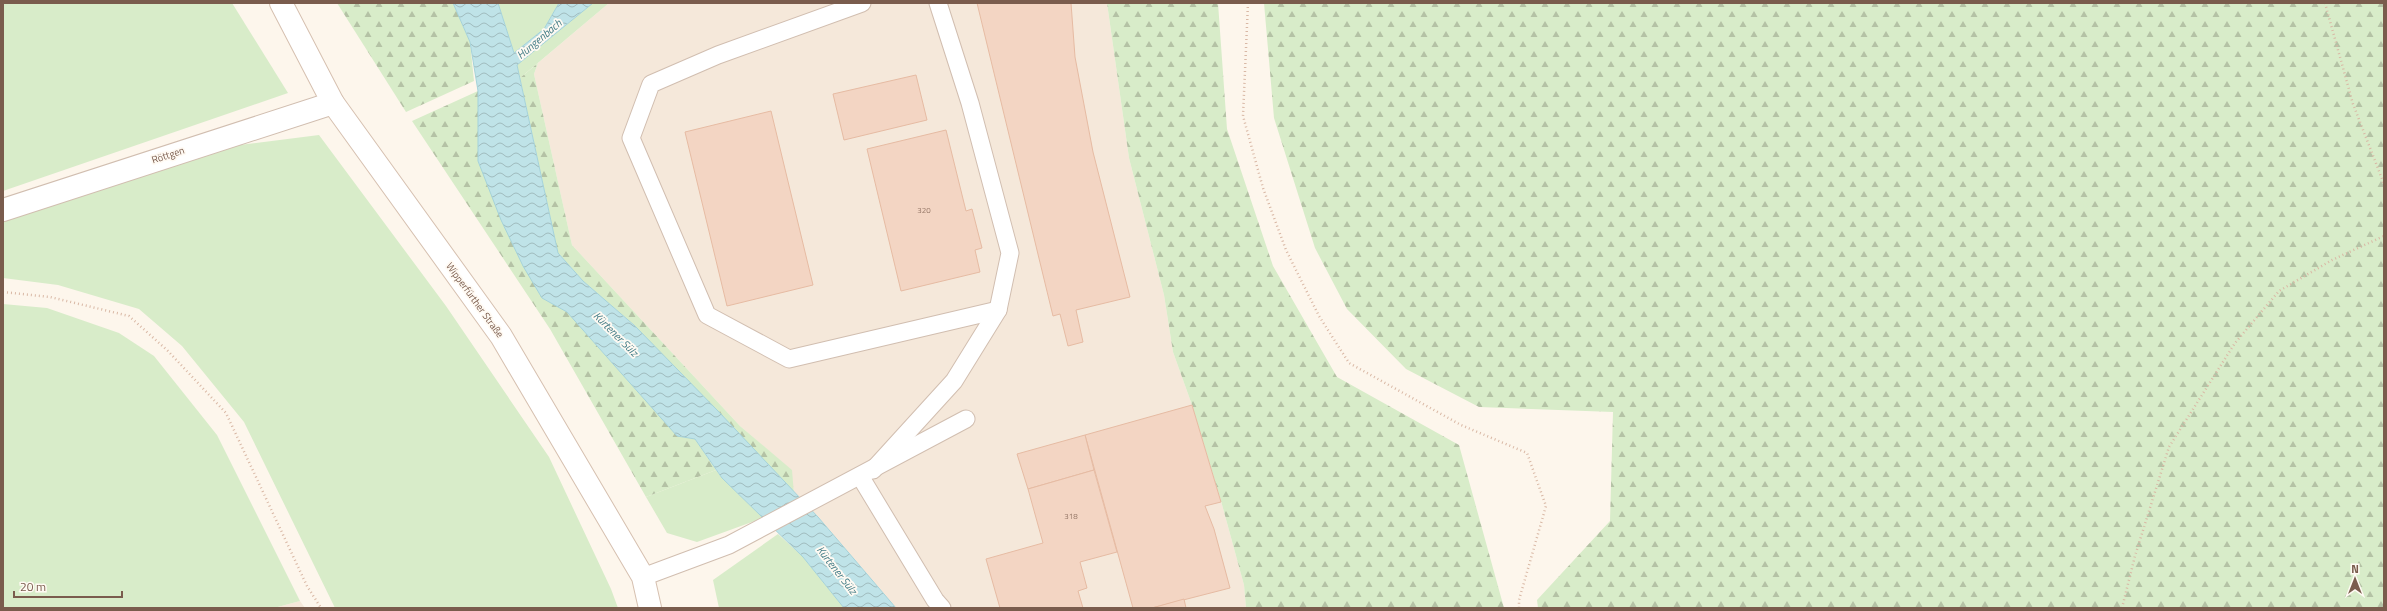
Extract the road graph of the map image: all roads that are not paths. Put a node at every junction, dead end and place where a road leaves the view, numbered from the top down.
1 (281, 3) edge
2 (862, 3) edge
3 (938, 3) edge
4 (333, 103) junction
5 (3, 210) edge
6 (998, 310) junction
7 (966, 419) dead end
8 (866, 473) junction
9 (643, 577) junction
10 (650, 608) edge
11 (942, 608) edge

1 - 4 main road, Wipperfürther Straße
2 - 6 lane
3 - 6 lane
4 - 5 main road, Röttgen
4 - 9 main road, Wipperfürther Straße
6 - 8 lane
7 - 8 lane
8 - 9 lane
8 - 11 lane
9 - 10 main road, Wipperfürther Straße

